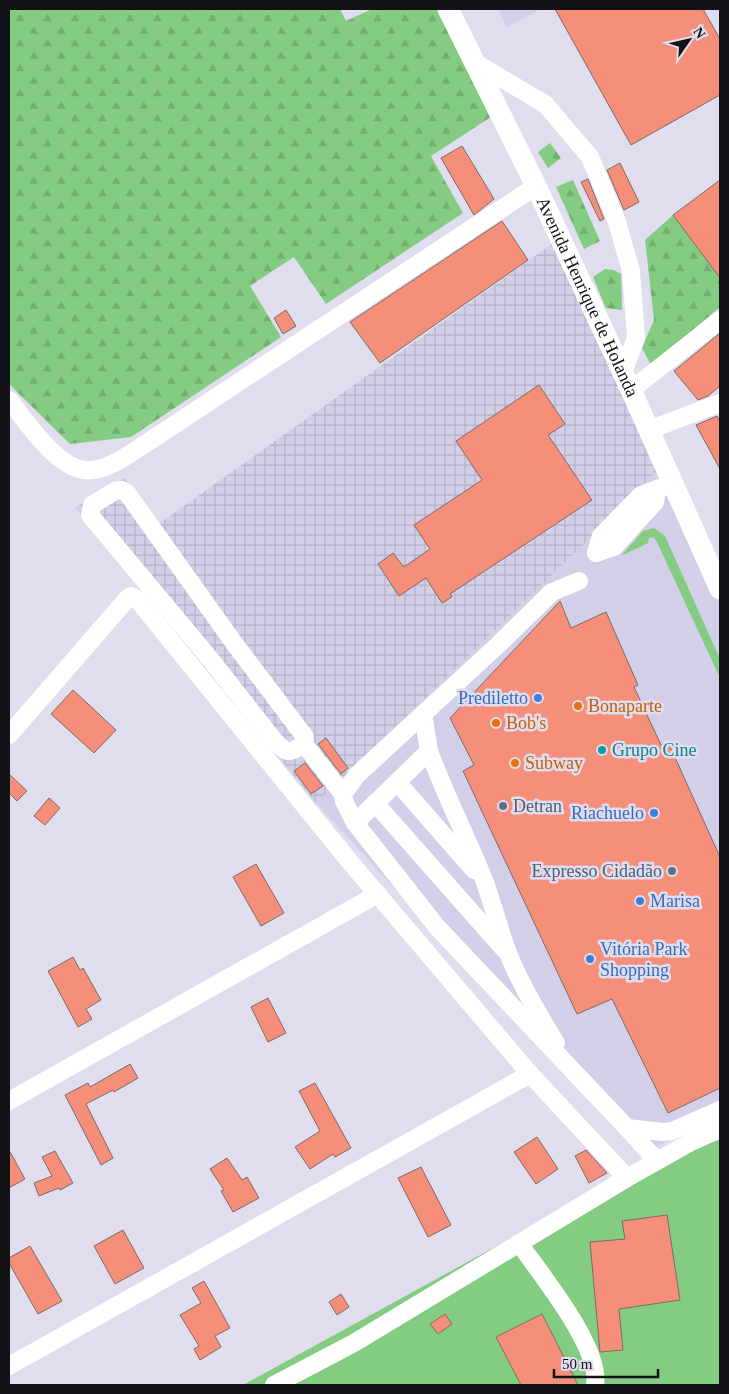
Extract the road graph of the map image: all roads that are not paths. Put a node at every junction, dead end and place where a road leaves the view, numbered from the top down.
1 (448, 9) edge
2 (474, 62) junction
3 (536, 186) junction
4 (720, 320) edge
5 (627, 381) junction
6 (9, 400) edge
7 (720, 403) edge
8 (649, 430) junction
9 (661, 490) junction
10 (596, 553) dead end
11 (579, 581) dead end
12 (720, 589) edge
13 (234, 642) junction
14 (211, 660) junction
15 (423, 714) junction
16 (9, 735) edge
17 (304, 744) junction
18 (429, 751) junction
19 (397, 782) junction
20 (343, 794) junction
21 (375, 803) junction
22 (355, 823) junction
23 (484, 881) junction
24 (378, 894) junction
25 (508, 953) junction
26 (530, 1074) junction
27 (580, 1080) junction
28 (9, 1101) edge
29 (720, 1110) edge
30 (627, 1128) junction
31 (720, 1129) edge
32 (657, 1161) junction
33 (627, 1178) junction
34 (519, 1243) junction
35 (9, 1366) edge
36 (274, 1385) edge
37 (594, 1385) edge

1 - 2 main road, Avenida Henrique de Holanda
2 - 3 main road, Avenida Henrique de Holanda
2 - 5 street
3 - 5 main road, Avenida Henrique de Holanda
3 - 6 street
4 - 5 street
5 - 8 main road, Avenida Henrique de Holanda
7 - 8 street
8 - 9 main road, Avenida Henrique de Holanda
9 - 10 street
9 - 12 main road, Avenida Henrique de Holanda
11 - 15 street
13 - 14 street
13 - 14 street
13 - 17 street
14 - 17 street
15 - 18 street
15 - 20 street
16 - 24 street
17 - 20 street
18 - 19 street
18 - 23 street
19 - 21 street
19 - 23 street
20 - 22 street
21 - 22 street
21 - 25 street
22 - 27 street
23 - 25 street
24 - 26 street
24 - 28 street
25 - 27 street
26 - 33 street
26 - 35 street
27 - 30 street
29 - 30 street
30 - 32 street
31 - 32 street
32 - 33 street
33 - 34 street
34 - 36 street
34 - 37 street

